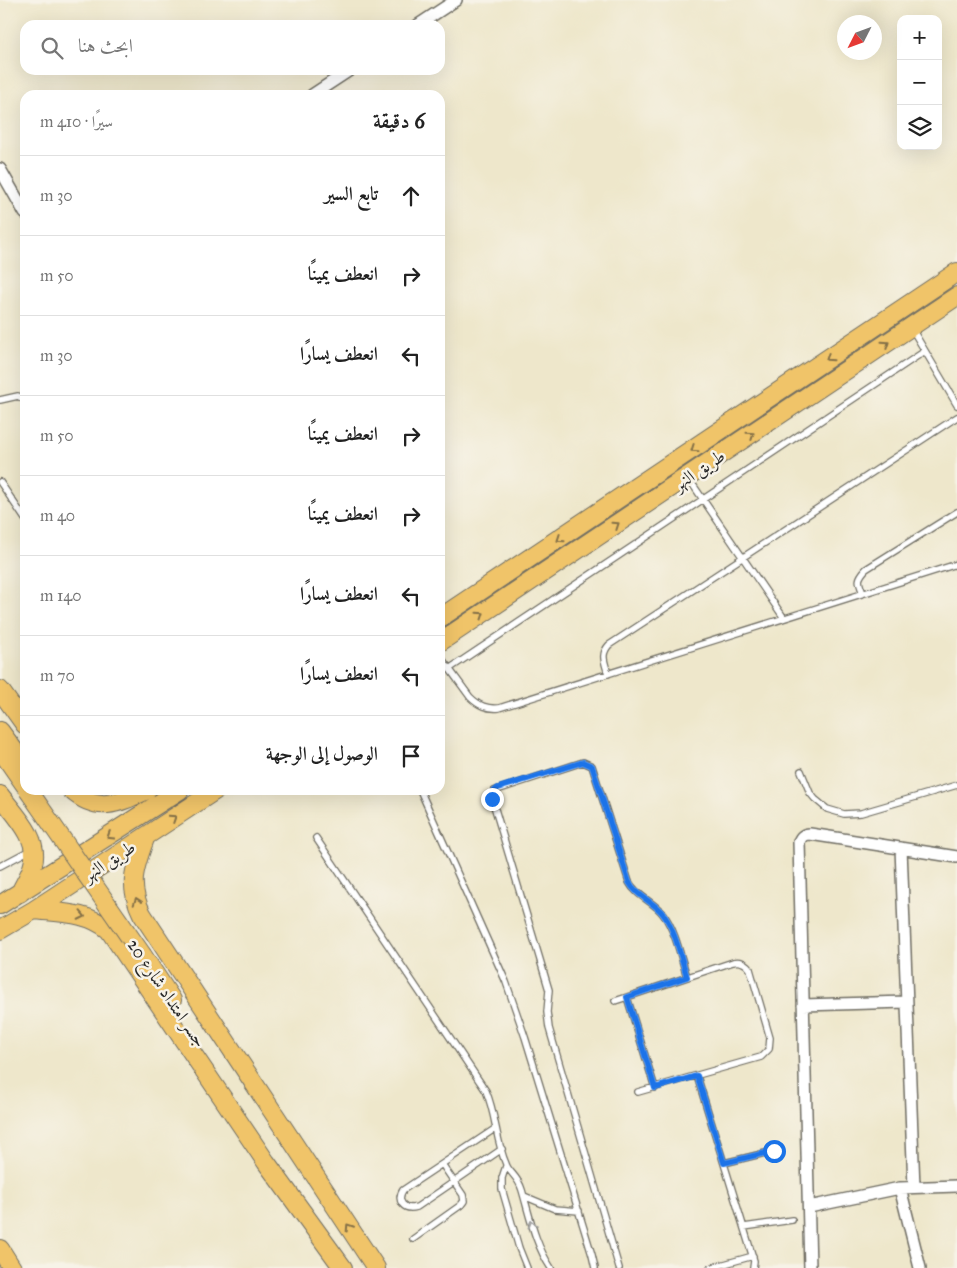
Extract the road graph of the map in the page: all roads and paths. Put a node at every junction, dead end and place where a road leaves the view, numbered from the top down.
1 (456, 0) edge
2 (426, 20) edge
3 (342, 75) edge
4 (320, 90) edge
5 (0, 169) edge
6 (20, 204) edge
7 (955, 279) edge
8 (957, 296) edge
9 (911, 327) junction
10 (926, 351) junction
11 (20, 397) edge
12 (0, 400) edge
13 (957, 405) edge
14 (957, 417) edge
15 (688, 477) junction
16 (0, 482) edge
17 (703, 500) junction
18 (20, 512) edge
19 (957, 512) edge
20 (742, 557) junction
21 (957, 564) edge
22 (863, 593) junction
23 (445, 615) edge
24 (784, 618) junction
25 (445, 639) edge
26 (445, 663) edge
27 (449, 669) junction
28 (608, 674) junction
29 (0, 690) edge
30 (20, 718) edge
31 (0, 731) edge
32 (13, 758) edge
33 (801, 771) dead end
34 (20, 774) edge
35 (957, 785) edge
36 (32, 795) edge
37 (45, 795) edge
38 (78, 795) edge
39 (136, 795) edge
40 (172, 795) edge
41 (208, 795) edge
42 (422, 795) edge
43 (1, 799) edge
44 (146, 836) junction
45 (316, 838) dead end
46 (34, 848) junction
47 (901, 848) junction
48 (957, 857) edge
49 (0, 866) edge
50 (20, 893) junction
51 (0, 905) edge
52 (34, 910) junction
53 (0, 930) edge
54 (148, 953) junction
55 (687, 977) junction
56 (627, 997) junction
57 (615, 1001) dead end
58 (906, 1002) junction
59 (803, 1005) junction
60 (697, 1076) junction
61 (655, 1088) junction
62 (638, 1092) dead end
63 (496, 1128) junction
64 (502, 1149) junction
65 (774, 1151) dead end
66 (724, 1163) junction
67 (442, 1164) junction
68 (506, 1166) junction
69 (454, 1182) junction
70 (957, 1186) edge
71 (914, 1187) junction
72 (323, 1188) junction
73 (900, 1188) junction
74 (524, 1196) junction
75 (295, 1202) junction
76 (809, 1207) junction
77 (579, 1211) junction
78 (792, 1220) dead end
79 (744, 1228) junction
80 (413, 1239) dead end
81 (0, 1250) edge
82 (752, 1256) junction
83 (12, 1268) edge
84 (343, 1268) edge
85 (376, 1268) edge
86 (527, 1268) edge
87 (551, 1268) edge
88 (594, 1268) edge
89 (619, 1268) edge
90 (710, 1268) edge
91 (753, 1268) edge
92 (810, 1268) edge
93 (920, 1268) edge

1 - 2 street
3 - 4 street
5 - 6 street
7 -> 23 main road, طريق النهر
8 - 9 main road, طريق النهر
9 - 10 lane
15 -> 9 main road, طريق النهر
10 - 13 lane
10 - 17 lane
11 - 12 lane
14 - 20 lane
15 - 17 lane
25 -> 15 main road, طريق النهر
16 - 18 lane
17 - 20 lane
17 - 27 lane
19 - 22 lane
20 - 24 lane
20 - 28 lane
21 - 22 lane
22 - 24 lane
24 - 28 lane
26 - 27 lane
27 - 28 lane
29 - 30 main road
31 - 32 main road
32 - 34 main road
33 - 35 lane
36 - 54 main road, جسر امتداد شارع 20, bridge
37 - 54 main road, جسر امتداد شارع 20
38 - 39 main road
40 -> 50 main road, طريق النهر
44 -> 41 main road, طريق النهر
42 - 77 lane
43 - 46 main road
44 - 52 main road, طريق النهر
72 -> 44 main road
45 - 63 lane
46 - 49 lane
46 - 50 main road
47 - 48 street
47 - 58 street
47 - 59 street
50 - 51 main road, طريق النهر
52 - 53 main road, طريق النهر
52 -> 75 main road
54 - 72 main road, جسر امتداد شارع 20
54 - 75 main road, جسر امتداد شارع 20
55 - 56 lane
55 - 60 lane
55 - 89 lane
56 - 57 lane
56 - 61 lane
58 - 59 street
58 - 71 street
59 - 76 street
60 - 61 lane
60 - 66 lane
61 - 62 lane
63 - 64 lane
63 - 67 lane
64 - 68 lane
64 - 69 lane
65 - 66 lane
66 - 79 lane
67 - 69 lane
67 - 69 lane
68 - 74 lane
68 - 86 lane
69 - 80 lane
70 - 71 street
71 - 73 street
85 -> 72 main road
73 - 76 street
73 - 93 street
74 - 77 lane
87 -> 74 lane
75 - 84 main road
76 - 92 street
77 - 88 lane
78 - 79 lane
79 - 82 lane
81 - 83 main road
82 - 90 lane
82 - 91 lane

